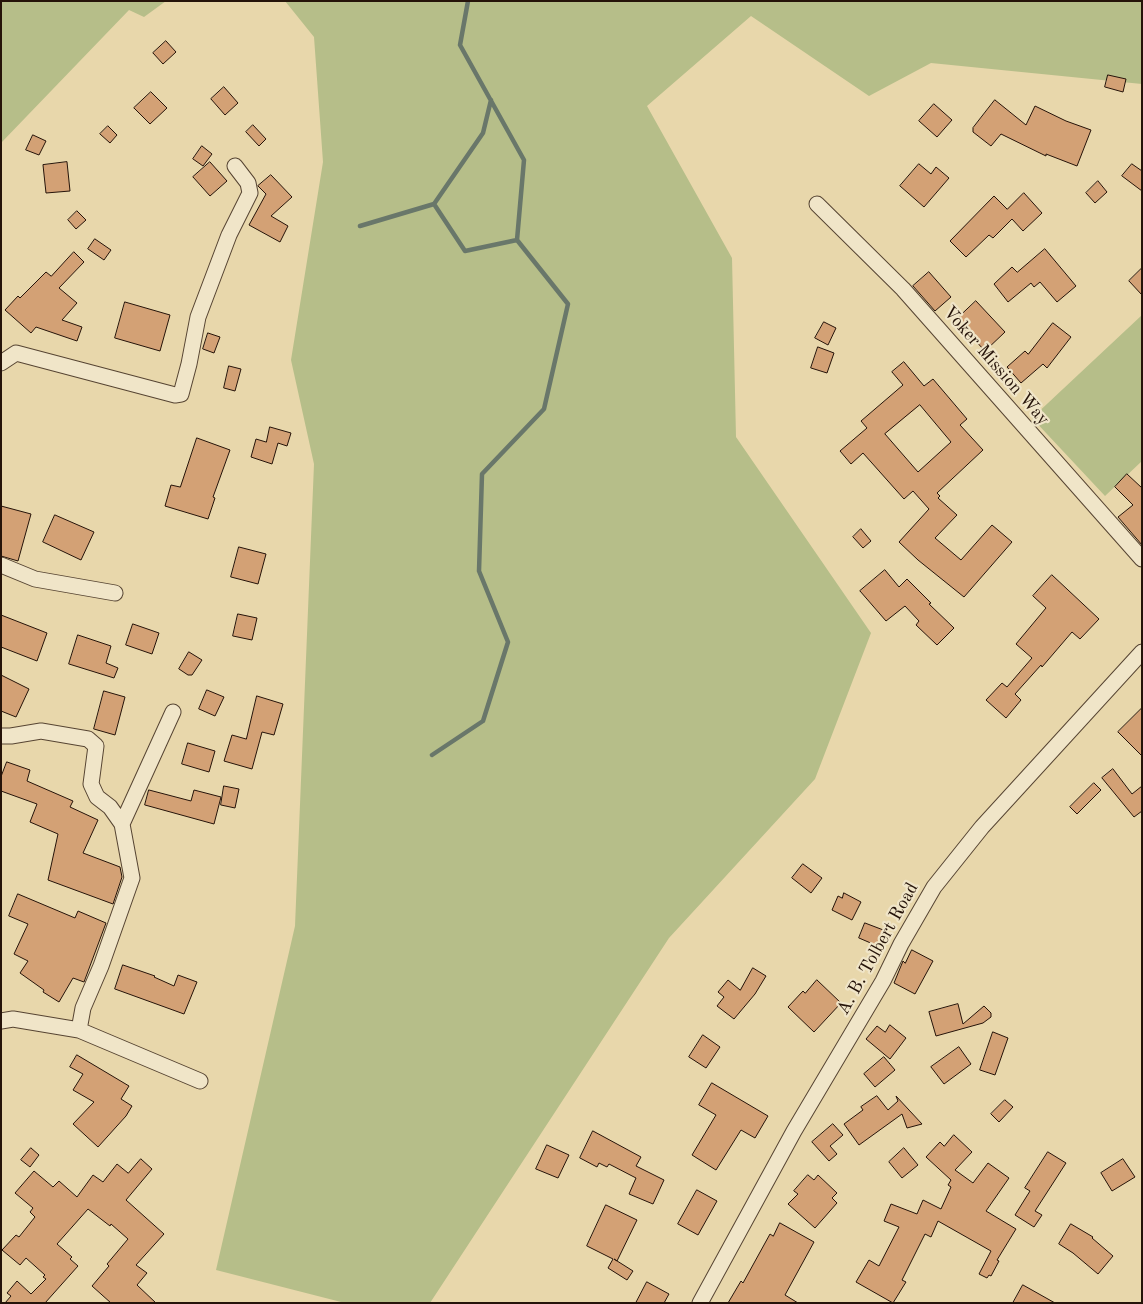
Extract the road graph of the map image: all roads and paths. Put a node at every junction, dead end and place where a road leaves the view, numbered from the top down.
1 (235, 166) dead end
2 (817, 204) dead end
3 (1, 363) edge
4 (1142, 558) edge
5 (1, 565) edge
6 (115, 593) dead end
7 (1142, 652) edge
8 (173, 712) dead end
9 (1, 736) edge
10 (122, 824) junction
11 (1, 1022) edge
12 (80, 1030) junction
13 (200, 1081) dead end
14 (700, 1303) edge

1 - 3 street
2 - 4 street, Voker Mission Way
5 - 6 street
7 - 14 street, A. B. Tolbert Road
8 - 10 street
9 - 10 street
10 - 12 street
11 - 12 street
12 - 13 street

